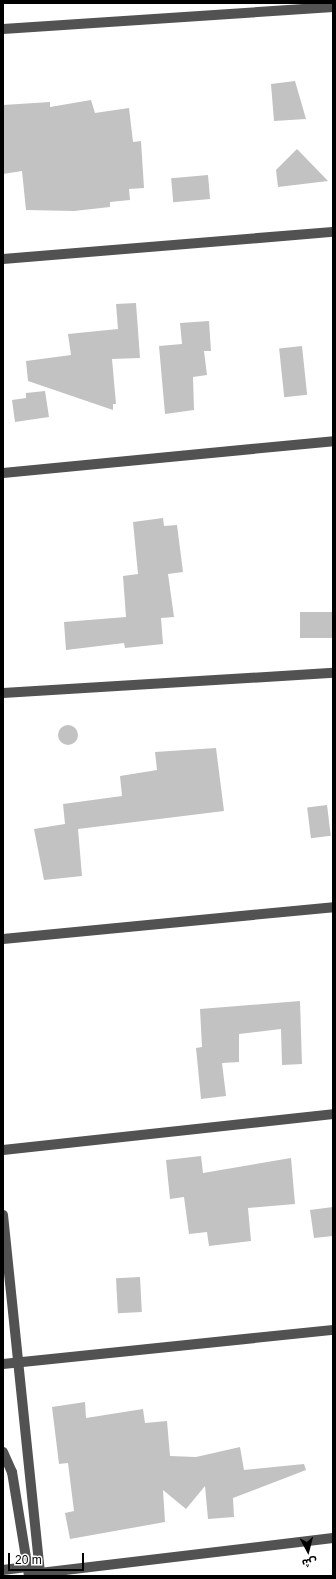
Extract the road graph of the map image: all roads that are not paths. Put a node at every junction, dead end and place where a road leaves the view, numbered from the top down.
1 (333, 7) edge
2 (3, 29) edge
3 (333, 232) edge
4 (3, 259) edge
5 (333, 441) edge
6 (3, 473) edge
7 (333, 673) edge
8 (3, 693) edge
9 (333, 907) edge
10 (3, 939) edge
11 (333, 1114) edge
12 (3, 1150) edge
13 (3, 1215) edge
14 (333, 1330) edge
15 (18, 1362) junction
16 (3, 1364) edge
17 (3, 1452) edge
18 (333, 1538) edge
19 (3, 1570) edge
20 (29, 1572) edge
21 (40, 1575) edge

1 - 2 street
3 - 4 street
5 - 6 street
7 - 8 street
9 - 10 street
11 - 12 street
13 - 15 street
14 - 15 street
15 - 16 street
15 - 21 street
17 - 20 street
18 - 21 street
19 - 20 street
20 - 21 street

